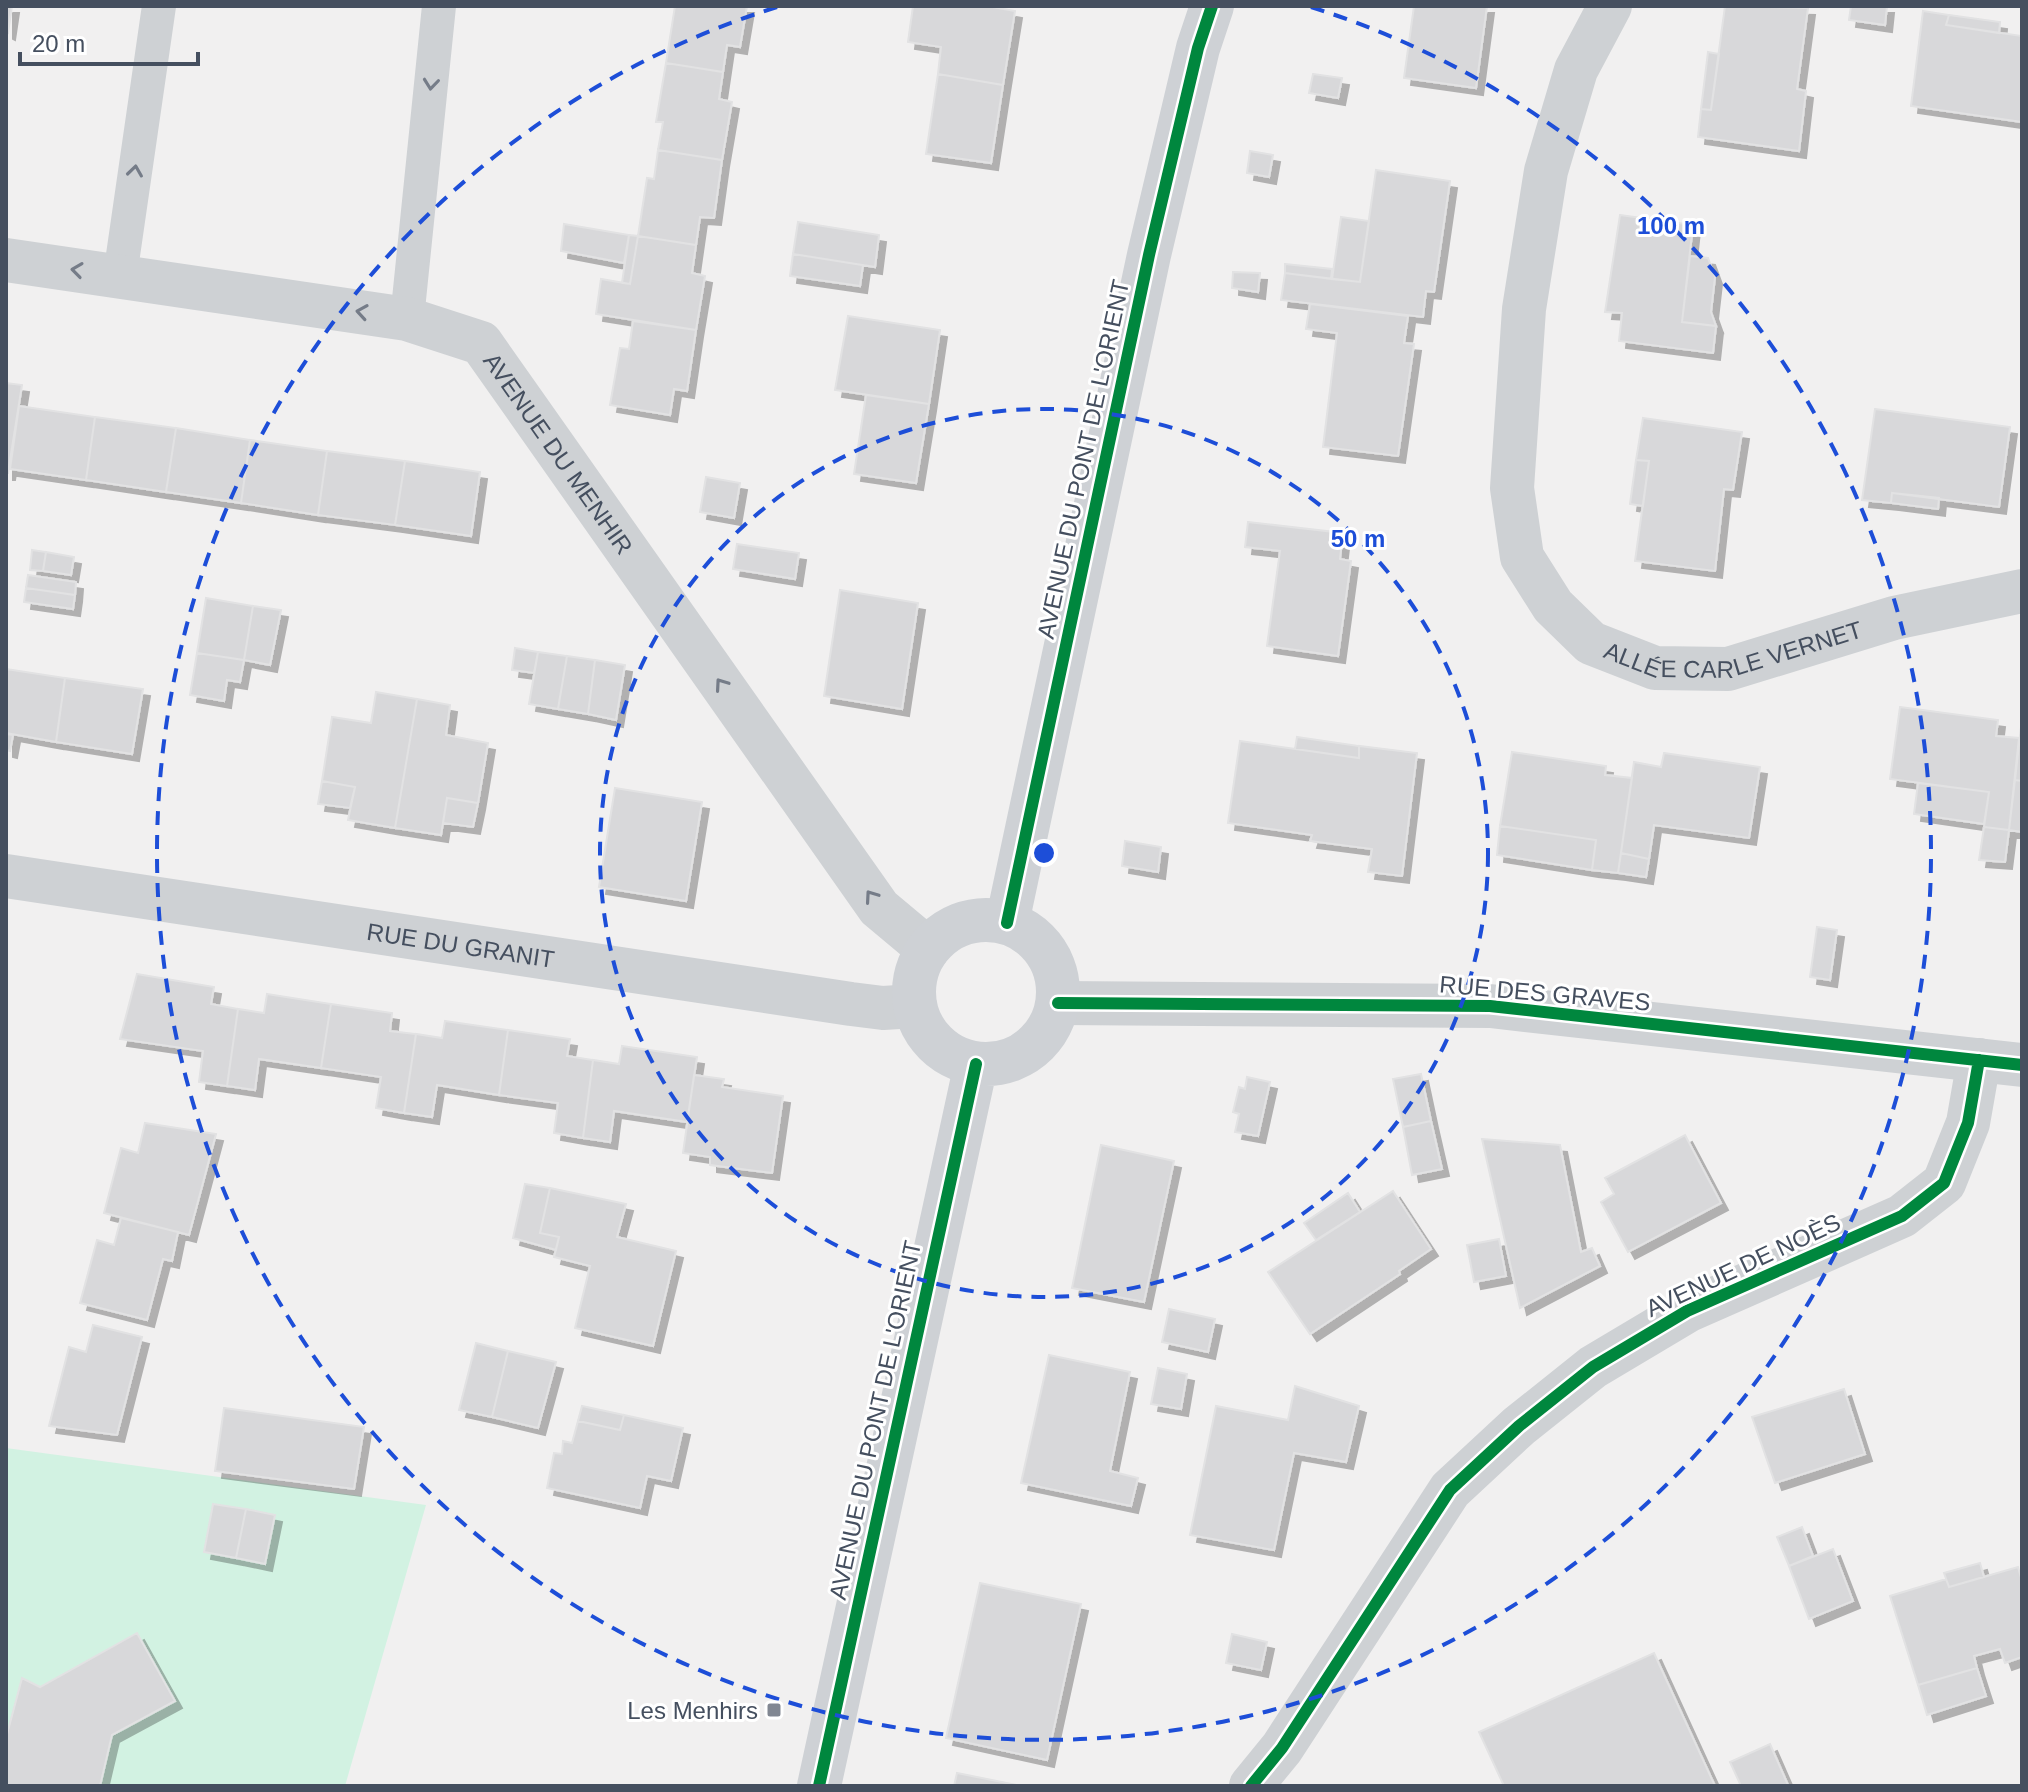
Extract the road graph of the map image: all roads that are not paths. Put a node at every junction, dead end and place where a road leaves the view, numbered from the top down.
1 (159, 6) edge
2 (439, 6) edge
3 (1212, 6) edge
4 (1610, 6) edge
5 (6, 260) edge
6 (120, 276) junction
7 (407, 319) junction
8 (2022, 591) edge
9 (6, 876) edge
10 (1007, 923) junction
11 (928, 949) junction
12 (1058, 1003) junction
13 (915, 1006) junction
14 (1979, 1060) junction
15 (976, 1064) junction
16 (2022, 1065) edge
17 (819, 1786) edge
18 (1251, 1786) edge

6 -> 1 lane
2 -> 7 lane
3 - 10 main road, AVENUE DU PONT DE L'ORIENT
4 - 8 street, ALLÉE CARLE VERNET
6 -> 5 street, AVENUE DU MENHIR
7 -> 6 street, AVENUE DU MENHIR
11 -> 7 street, AVENUE DU MENHIR
9 - 13 street, RUE DU GRANIT
10 - 11 main road
10 - 12 main road
11 - 13 main road
12 - 14 street, RUE DES GRAVES
12 - 15 main road
13 - 15 main road
14 - 16 street
14 - 18 street, AVENUE DE NOÈS
15 - 17 main road, AVENUE DU PONT DE L'ORIENT

